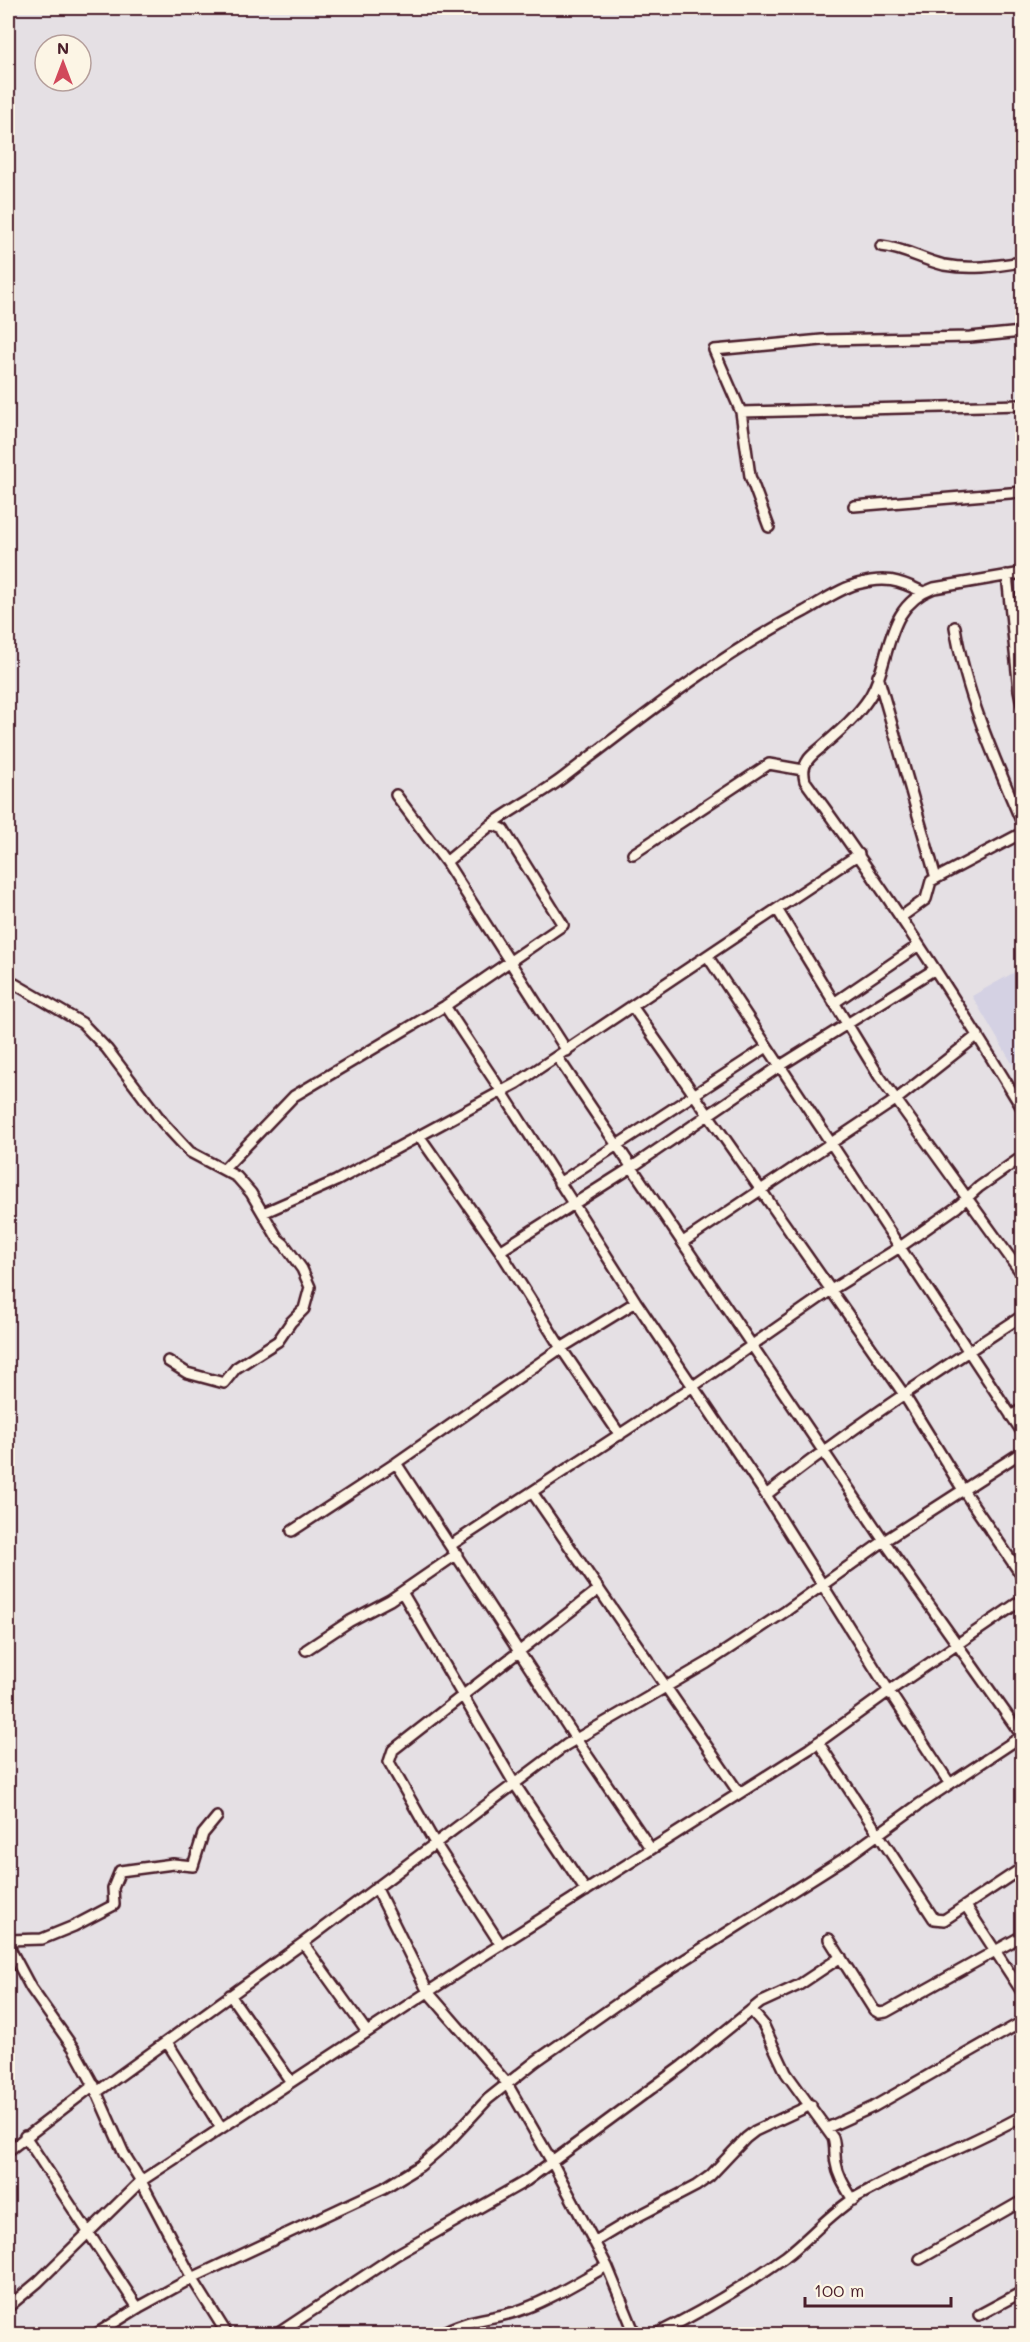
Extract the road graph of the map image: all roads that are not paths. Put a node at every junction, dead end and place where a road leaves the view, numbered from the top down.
1 (882, 246) dead end
2 (1023, 262) edge
3 (1023, 332) edge
4 (1023, 405) edge
5 (741, 412) junction
6 (1023, 492) edge
7 (854, 506) dead end
8 (769, 526) dead end
9 (1023, 573) edge
10 (1007, 575) junction
11 (923, 592) junction
12 (956, 627) dead end
13 (878, 675) junction
14 (1023, 704) edge
15 (803, 770) junction
16 (396, 795) dead end
17 (1023, 823) edge
18 (492, 824) junction
19 (1023, 833) edge
20 (633, 854) dead end
21 (859, 854) junction
22 (446, 862) junction
23 (936, 878) junction
24 (777, 909) junction
25 (901, 917) junction
26 (919, 945) junction
27 (708, 957) junction
28 (511, 960) junction
29 (935, 969) junction
30 (8, 980) edge
31 (834, 1003) junction
32 (445, 1006) junction
33 (632, 1006) junction
34 (847, 1024) junction
35 (978, 1035) junction
36 (767, 1047) junction
37 (567, 1051) junction
38 (558, 1058) junction
39 (780, 1066) junction
40 (502, 1092) junction
41 (694, 1095) junction
42 (897, 1099) junction
43 (1023, 1108) edge
44 (710, 1116) junction
45 (420, 1137) junction
46 (831, 1144) junction
47 (617, 1145) junction
48 (1023, 1157) edge
49 (632, 1167) junction
50 (224, 1169) junction
51 (559, 1183) junction
52 (761, 1190) junction
53 (968, 1197) junction
54 (572, 1204) junction
55 (263, 1213) junction
56 (683, 1242) junction
57 (900, 1247) junction
58 (500, 1251) junction
59 (1023, 1274) edge
60 (831, 1290) junction
61 (636, 1302) junction
62 (1023, 1316) edge
63 (753, 1344) junction
64 (561, 1348) junction
65 (968, 1352) junction
66 (168, 1361) dead end
67 (692, 1387) junction
68 (903, 1394) junction
69 (1023, 1409) edge
70 (1011, 1416) junction
71 (1023, 1432) edge
72 (620, 1435) junction
73 (824, 1449) junction
74 (1023, 1452) edge
75 (396, 1463) junction
76 (963, 1490) junction
77 (532, 1492) junction
78 (766, 1496) junction
79 (292, 1531) dead end
80 (884, 1541) junction
81 (451, 1545) junction
82 (457, 1554) junction
83 (1023, 1576) edge
84 (822, 1585) junction
85 (599, 1588) junction
86 (402, 1592) junction
87 (1023, 1600) edge
88 (958, 1645) junction
89 (306, 1650) dead end
90 (520, 1651) junction
91 (666, 1686) junction
92 (889, 1691) junction
93 (464, 1696) junction
94 (576, 1738) junction
95 (818, 1742) junction
96 (514, 1783) junction
97 (950, 1784) junction
98 (739, 1793) junction
99 (217, 1817) dead end
100 (878, 1834) junction
101 (435, 1843) junction
102 (651, 1849) junction
103 (1023, 1868) edge
104 (376, 1887) junction
105 (586, 1891) junction
106 (966, 1906) junction
107 (1023, 1936) edge
108 (830, 1939) dead end
109 (8, 1940) edge
110 (303, 1943) junction
111 (8, 1945) edge
112 (501, 1945) junction
113 (995, 1950) junction
114 (841, 1957) junction
115 (428, 1992) junction
116 (1023, 1992) edge
117 (230, 1995) junction
118 (751, 2010) junction
119 (1023, 2022) edge
120 (367, 2032) junction
121 (167, 2042) junction
122 (291, 2082) junction
123 (506, 2082) junction
124 (95, 2089) junction
125 (811, 2105) junction
126 (1023, 2116) edge
127 (221, 2128) junction
128 (827, 2128) junction
129 (25, 2136) junction
130 (8, 2151) edge
131 (552, 2162) junction
132 (141, 2181) junction
133 (853, 2200) junction
134 (1023, 2201) edge
135 (89, 2232) junction
136 (594, 2242) junction
137 (920, 2259) dead end
138 (607, 2266) junction
139 (192, 2278) junction
140 (1023, 2292) edge
141 (8, 2307) edge
142 (138, 2308) junction
143 (979, 2315) dead end
144 (96, 2334) edge
145 (227, 2334) edge
146 (277, 2334) edge
147 (440, 2334) edge
148 (635, 2334) edge
149 (656, 2334) edge

1 - 2 street
3 - 5 street
4 - 5 street
5 - 8 street
6 - 7 street
9 - 10 street
10 - 11 street
10 - 14 street
11 - 13 street
11 - 18 street
12 - 17 street
13 - 15 street
13 - 23 street
15 - 20 street
15 - 21 street
16 - 22 street
18 - 22 street
18 - 28 street
19 - 23 street
21 - 24 street
21 - 25 street
22 - 28 street
23 - 25 street
24 - 27 street
24 - 31 street
25 - 26 street
26 - 29 street
26 - 31 street
27 - 33 street
27 - 36 street
28 - 32 street
28 - 37 street
29 - 34 street
29 - 35 street
30 - 50 street
31 - 34 street
32 - 40 street
32 - 50 street
33 - 37 street
33 - 41 street
34 - 39 street
34 - 42 street
35 - 42 street
35 - 43 street
36 - 39 street
36 - 41 street
37 - 38 street
38 - 40 street
38 - 47 street
39 - 44 street
39 - 46 street
40 - 45 street
40 - 51 street
41 - 44 street
41 - 47 street
42 - 46 street
42 - 53 street
44 - 49 street
44 - 52 street
45 - 55 street
45 - 58 street
46 - 52 street
46 - 57 street
47 - 49 street
47 - 51 street
48 - 53 street
49 - 54 street
49 - 56 street
50 - 55 street
51 - 54 street
52 - 56 street
52 - 60 street
53 - 57 street
53 - 59 street
54 - 58 street
54 - 61 street
55 - 66 street
56 - 63 street
57 - 60 street
57 - 65 street
58 - 64 street
60 - 63 street
60 - 68 street
61 - 64 street
61 - 67 street
62 - 65 street
63 - 67 street
63 - 73 street
64 - 72 street
64 - 75 street
65 - 68 street
65 - 70 street
67 - 72 street
67 - 78 street
68 - 73 street
68 - 76 street
69 - 70 street
70 - 71 street
72 - 77 street
73 - 78 street
73 - 80 street
74 - 76 street
75 - 79 street
75 - 81 street
76 - 80 street
76 - 83 street
77 - 81 street
77 - 85 street
78 - 84 street
80 - 84 street
80 - 88 street
81 - 82 street
82 - 86 street
82 - 90 street
84 - 91 street
84 - 92 street
85 - 90 street
85 - 91 street
86 - 89 street
86 - 93 street
87 - 88 street
88 - 92 street
88 - 97 street
90 - 93 street
90 - 94 street
91 - 94 street
91 - 98 street
92 - 95 street
92 - 97 street
93 - 96 street
93 - 101 street
94 - 96 street
94 - 102 street
95 - 98 street
95 - 100 street
96 - 101 street
96 - 105 street
97 - 100 street
98 - 102 street
99 - 109 street
100 - 106 street
100 - 123 street
101 - 104 street
101 - 112 street
102 - 105 street
103 - 106 street
104 - 110 street
104 - 115 street
105 - 112 street
106 - 113 street
107 - 113 street
108 - 114 street
110 - 117 street
110 - 120 street
111 - 124 street
112 - 115 street
113 - 114 street
113 - 116 street
114 - 118 street
115 - 120 street
115 - 123 street
117 - 121 street
117 - 122 street
118 - 125 street
118 - 131 street
119 - 128 street
120 - 122 street
121 - 124 street
121 - 127 street
122 - 127 street
123 - 131 street
123 - 139 street
124 - 129 street
124 - 132 street
125 - 128 street
125 - 136 street
126 - 133 street
127 - 132 street
128 - 133 street
129 - 130 street
129 - 135 street
131 - 136 street
131 - 146 street
132 - 135 street
132 - 139 street
133 - 149 street
134 - 137 street
135 - 141 street
135 - 142 street
136 - 138 street
138 - 147 street
138 - 148 street
139 - 142 street
139 - 145 street
140 - 143 street
142 - 144 street

